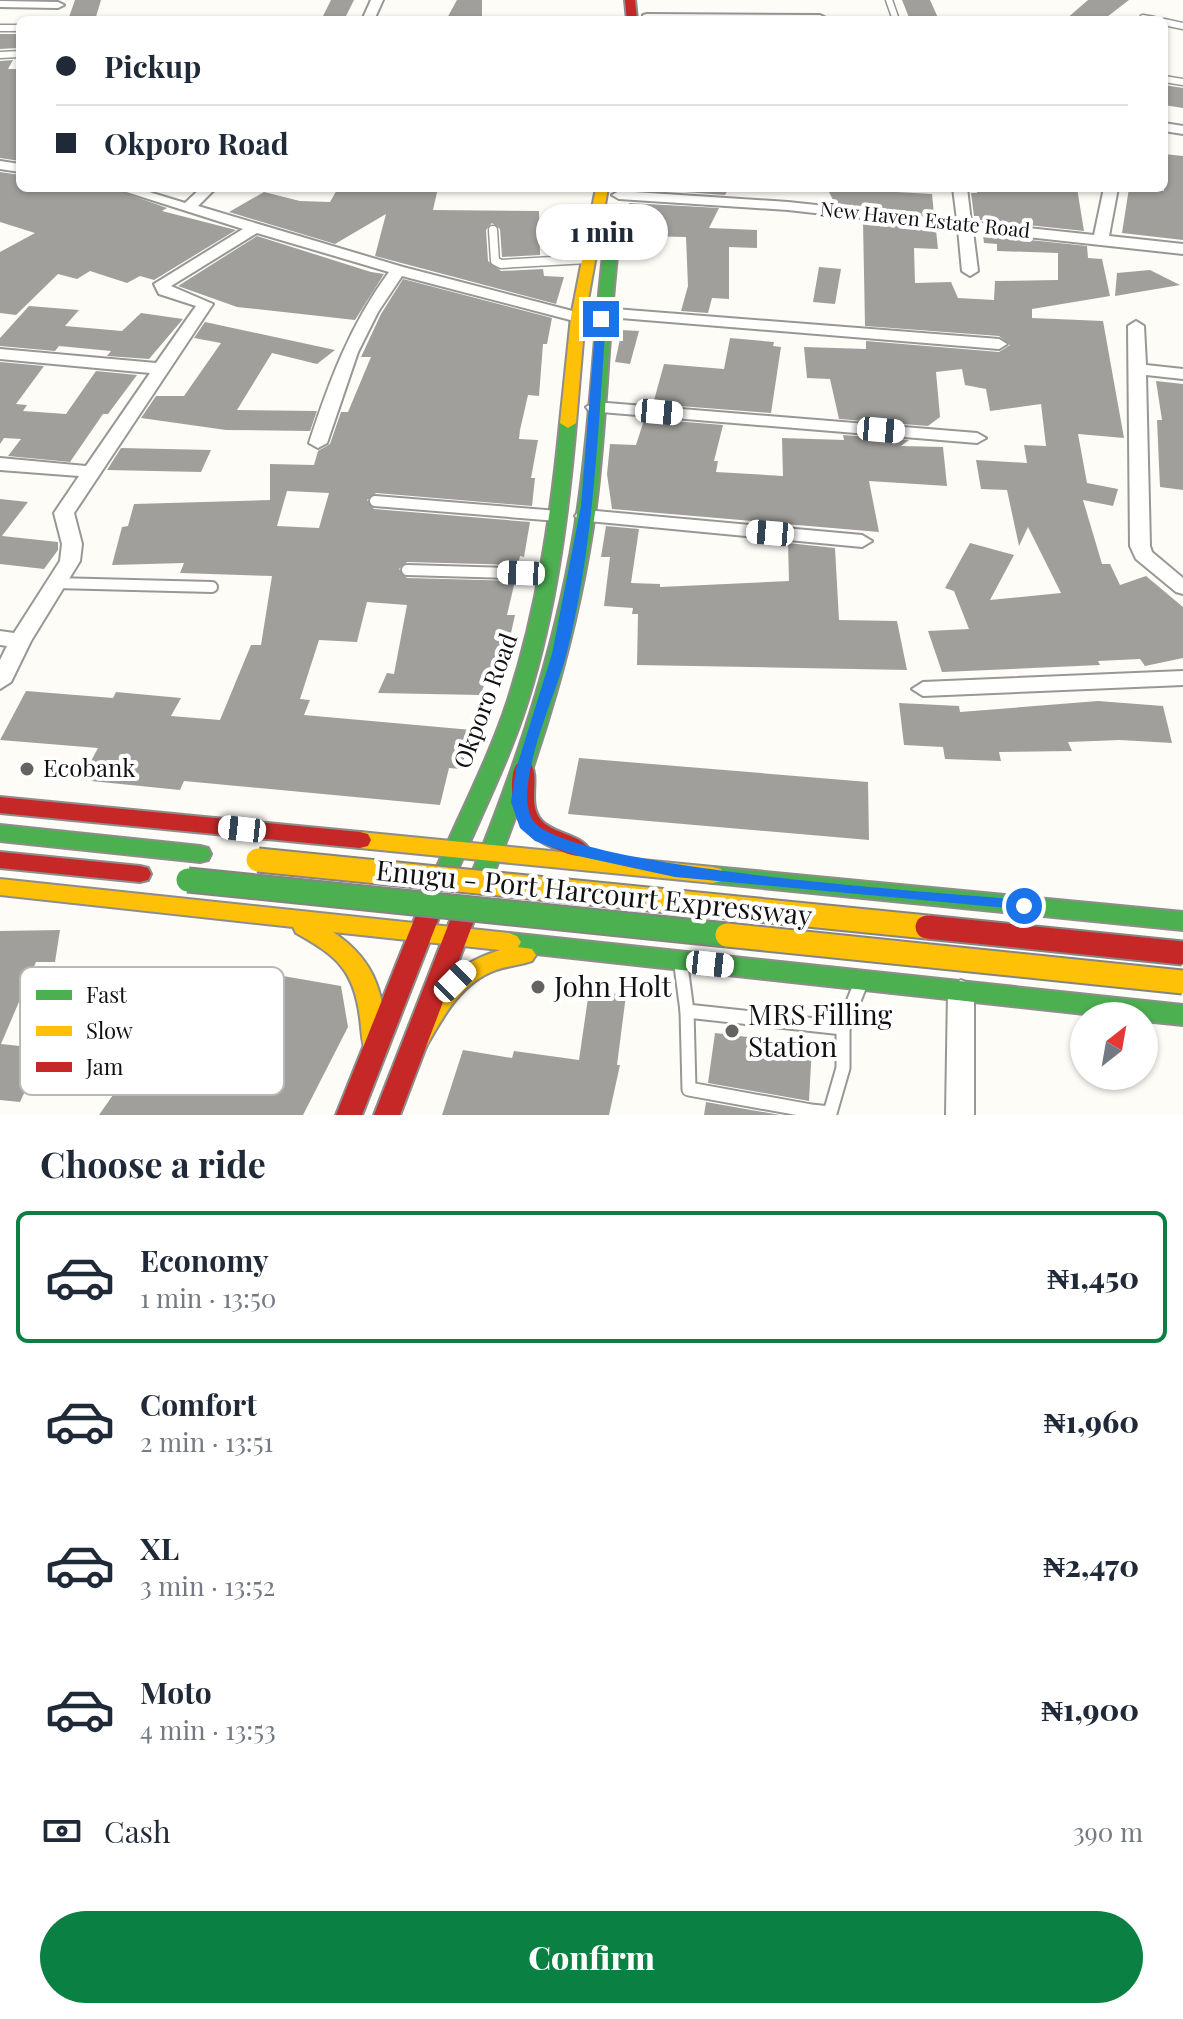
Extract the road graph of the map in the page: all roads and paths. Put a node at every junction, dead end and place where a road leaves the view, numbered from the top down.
1 (630, 0) edge
2 (0, 4) edge
3 (58, 5) dead end
4 (643, 14) edge
5 (732, 16) edge
6 (134, 192) edge
7 (205, 192) edge
8 (613, 192) edge
9 (614, 192) edge
10 (636, 192) edge
11 (788, 192) edge
12 (961, 192) edge
13 (1110, 192) edge
14 (788, 206) junction
15 (188, 208) junction
16 (965, 223) junction
17 (254, 228) junction
18 (493, 230) dead end
19 (1101, 238) junction
20 (1183, 249) edge
21 (588, 259) junction
22 (398, 270) junction
23 (970, 271) dead end
24 (602, 313) junction
25 (578, 317) junction
26 (1136, 326) dead end
27 (999, 344) dead end
28 (0, 354) edge
29 (162, 369) junction
30 (1137, 369) junction
31 (1183, 374) edge
32 (595, 407) junction
33 (977, 438) dead end
34 (318, 443) dead end
35 (0, 464) edge
36 (92, 472) junction
37 (375, 501) dead end
38 (560, 516) junction
39 (585, 516) junction
40 (862, 541) dead end
41 (407, 570) dead end
42 (549, 574) junction
43 (55, 583) junction
44 (212, 587) dead end
45 (1183, 588) edge
46 (10, 640) edge
47 (1183, 678) edge
48 (0, 682) edge
49 (923, 689) dead end
50 (524, 769) junction
51 (0, 805) edge
52 (0, 833) edge
53 (454, 850) junction
54 (492, 853) junction
55 (0, 860) edge
56 (675, 871) junction
57 (0, 887) edge
58 (279, 917) junction
59 (1183, 921) edge
60 (421, 932) junction
61 (456, 936) junction
62 (604, 952) junction
63 (1183, 953) edge
64 (680, 960) junction
65 (862, 980) junction
66 (1183, 982) edge
67 (961, 991) junction
68 (687, 1011) junction
69 (1183, 1015) edge
70 (843, 1028) junction
71 (414, 1045) junction
72 (376, 1048) junction
73 (349, 1115) edge
74 (387, 1115) edge
75 (960, 1115) edge

1 - 4 main road
2 - 3 street
4 - 5 street
6 - 15 street
7 - 15 street
8 - 21 main road, Okporo Road
9 - 24 main road
10 - 14 street, New Haven Estate Road
11 - 14 street
12 - 16 street
13 - 19 street
14 - 16 street, New Haven Estate Road
15 - 17 street
16 - 19 street, New Haven Estate Road
16 - 23 street
17 - 22 street
17 - 29 street
18 - 21 lane
19 - 20 street, New Haven Estate Road
21 - 25 main road, Okporo Road
22 - 25 street
22 - 34 street
24 - 27 street
24 - 32 main road
25 - 38 main road, Okporo Road
26 - 30 street
28 - 29 street
29 - 36 street
30 - 31 street
30 - 45 street
32 - 33 street
32 - 39 main road
35 - 36 street
36 - 43 street
37 - 38 lane
38 - 42 main road, Okporo Road
39 - 40 street
39 - 50 main road
41 - 42 lane
42 - 53 main road, Okporo Road
43 - 44 lane
43 - 46 street
46 - 48 street
47 - 49 street
50 - 54 main road
50 - 56 main road
51 - 53 main road
52 - 63 main road, Enugu - Port Harcourt Expressway, bridge
53 - 54 main road
53 - 60 main road, Okporo Road
54 - 56 main road
54 - 61 main road
55 - 66 main road, Enugu - Port Harcourt Expressway, bridge
56 - 59 main road
57 - 58 main road
58 - 60 main road
58 - 72 main road
60 - 61 main road
60 - 72 main road, Okporo Road
61 - 62 main road
61 - 71 main road
62 - 64 main road
62 - 71 main road
64 - 65 main road
64 - 68 lane
65 - 67 main road
65 - 70 lane
67 - 69 main road
67 - 75 street
68 - 70 lane
68 - 70 lane
71 - 74 main road
72 - 73 main road, Okporo Road

